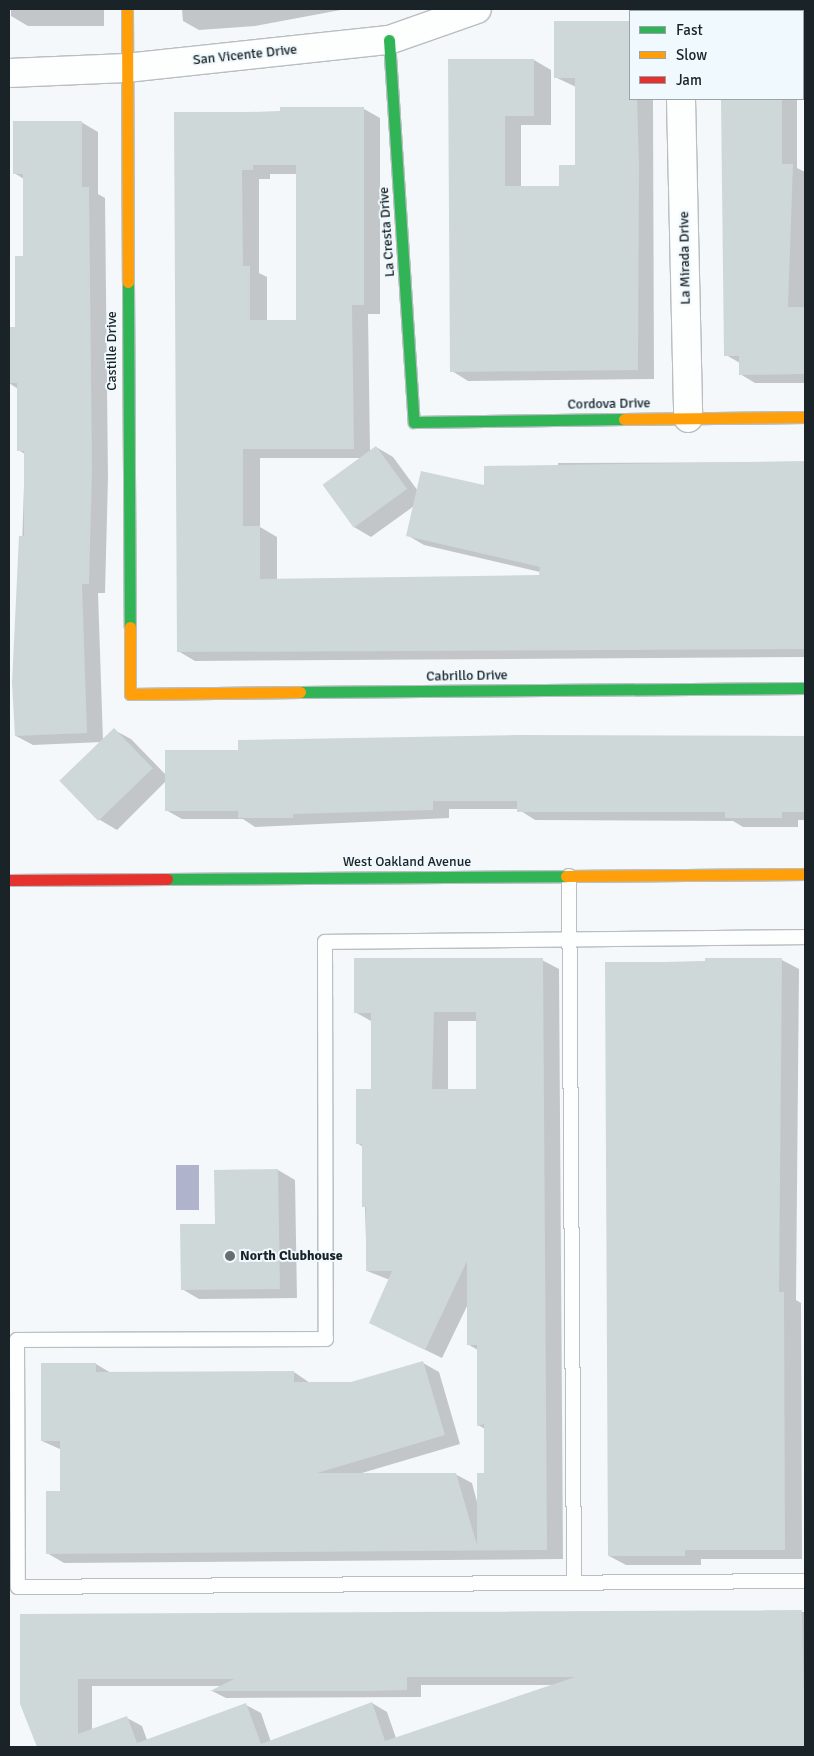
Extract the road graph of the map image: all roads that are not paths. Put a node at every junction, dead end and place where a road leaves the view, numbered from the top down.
1 (127, 9) edge
2 (477, 9) edge
3 (389, 40) junction
4 (126, 68) junction
5 (9, 72) edge
6 (681, 100) edge
7 (805, 417) edge
8 (688, 418) junction
9 (414, 422) joint
10 (805, 688) edge
11 (130, 694) joint
12 (805, 874) edge
13 (569, 876) junction
14 (9, 880) edge
15 (805, 937) edge
16 (569, 940) junction
17 (805, 1581) edge
18 (574, 1583) junction

1 - 4 street, Castille Drive
2 - 3 street, San Vicente Drive
3 - 4 street, San Vicente Drive
3 - 9 street, La Cresta Drive
4 - 5 street, San Vicente Drive
4 - 11 street, Castille Drive
6 - 8 street, La Mirada Drive
7 - 8 street, Cordova Drive
8 - 9 street, Cordova Drive
10 - 11 street, Cabrillo Drive
12 - 13 street, West Oakland Avenue
13 - 14 street, West Oakland Avenue
13 - 16 lane
15 - 16 lane
16 - 18 lane
16 - 18 lane
17 - 18 lane

